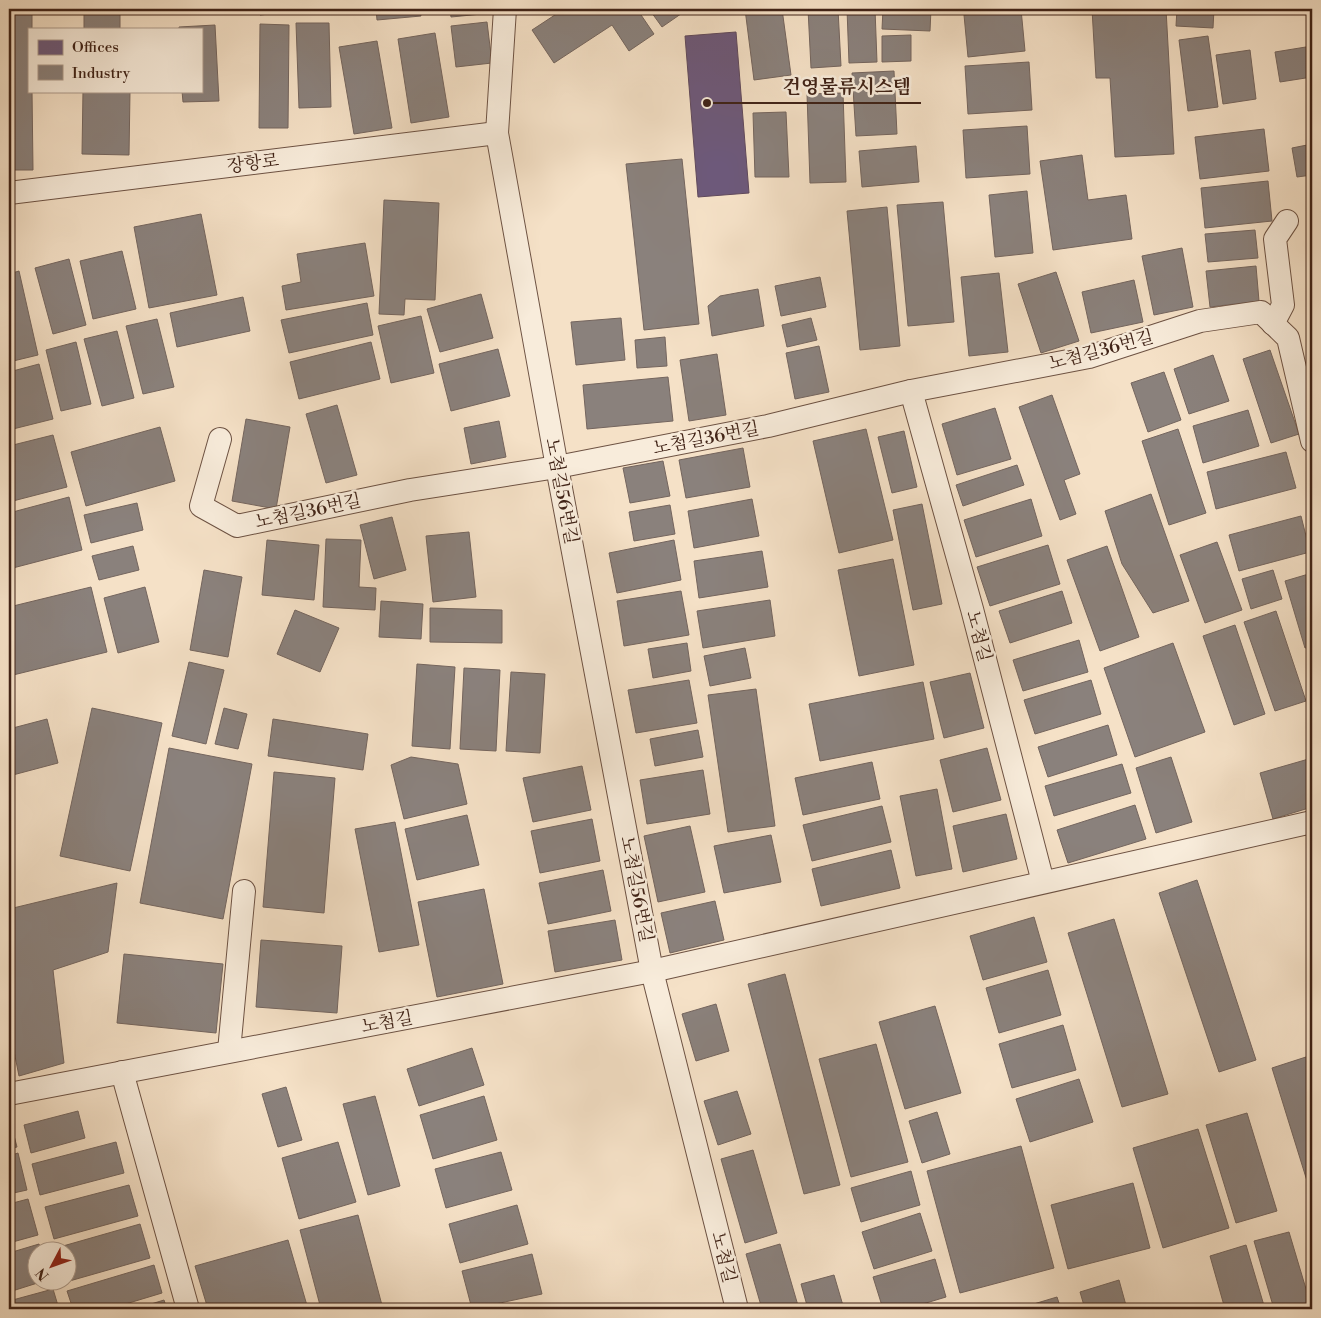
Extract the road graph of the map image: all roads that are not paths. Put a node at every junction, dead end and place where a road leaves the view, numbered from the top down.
1 (504, 9) edge
2 (498, 133) junction
3 (9, 193) edge
4 (1287, 221) dead end
5 (1273, 324) junction
6 (911, 391) junction
7 (220, 439) dead end
8 (1312, 441) edge
9 (557, 467) junction
10 (1312, 822) edge
11 (1043, 882) junction
12 (244, 891) dead end
13 (652, 971) junction
14 (229, 1051) junction
15 (122, 1072) junction
16 (9, 1094) edge
17 (188, 1309) edge
18 (737, 1309) edge

1 - 2 street, 노첨길56번길
2 - 3 street, 장항로
2 - 9 street, 노첨길56번길
4 - 5 street
5 - 6 street, 노첨길36번길
5 - 8 street, 노첨길36번길
6 - 9 street, 노첨길36번길
6 - 11 street, 노첨길
7 - 9 street, 노첨길36번길
9 - 13 street, 노첨길56번길
10 - 11 street, 노첨길
11 - 13 street, 노첨길
12 - 14 street
13 - 14 street, 노첨길
13 - 18 street, 노첨길
14 - 15 street, 노첨길
15 - 16 street, 노첨길
15 - 17 street

